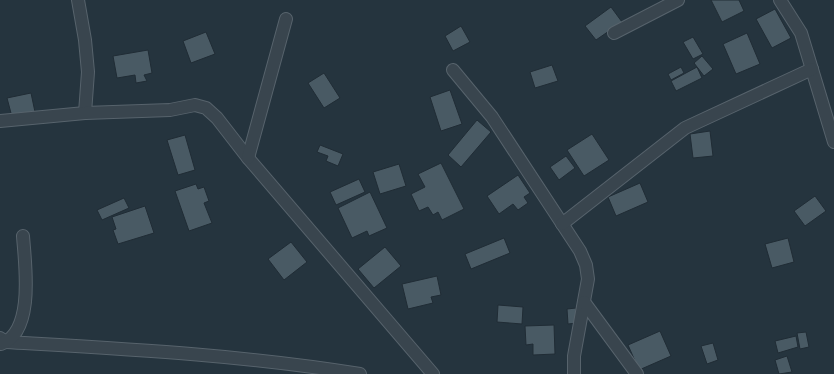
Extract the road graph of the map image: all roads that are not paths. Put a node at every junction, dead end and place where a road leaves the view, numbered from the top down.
1 (78, 0) edge
2 (678, 0) edge
3 (780, 0) edge
4 (286, 19) dead end
5 (614, 33) dead end
6 (812, 69) junction
7 (453, 70) dead end
8 (85, 113) junction
9 (0, 121) edge
10 (834, 142) edge
11 (248, 158) junction
12 (562, 224) junction
13 (23, 236) dead end
14 (584, 302) junction
15 (2, 342) edge
16 (360, 374) edge
17 (433, 374) edge
18 (574, 374) edge
19 (637, 374) edge

1 - 8 street
2 - 5 street
3 - 6 street
4 - 11 street
6 - 10 street
6 - 12 street
7 - 12 street
8 - 9 street
8 - 11 street
11 - 17 street
12 - 14 street
13 - 15 street
14 - 18 street
14 - 19 street
15 - 16 street

